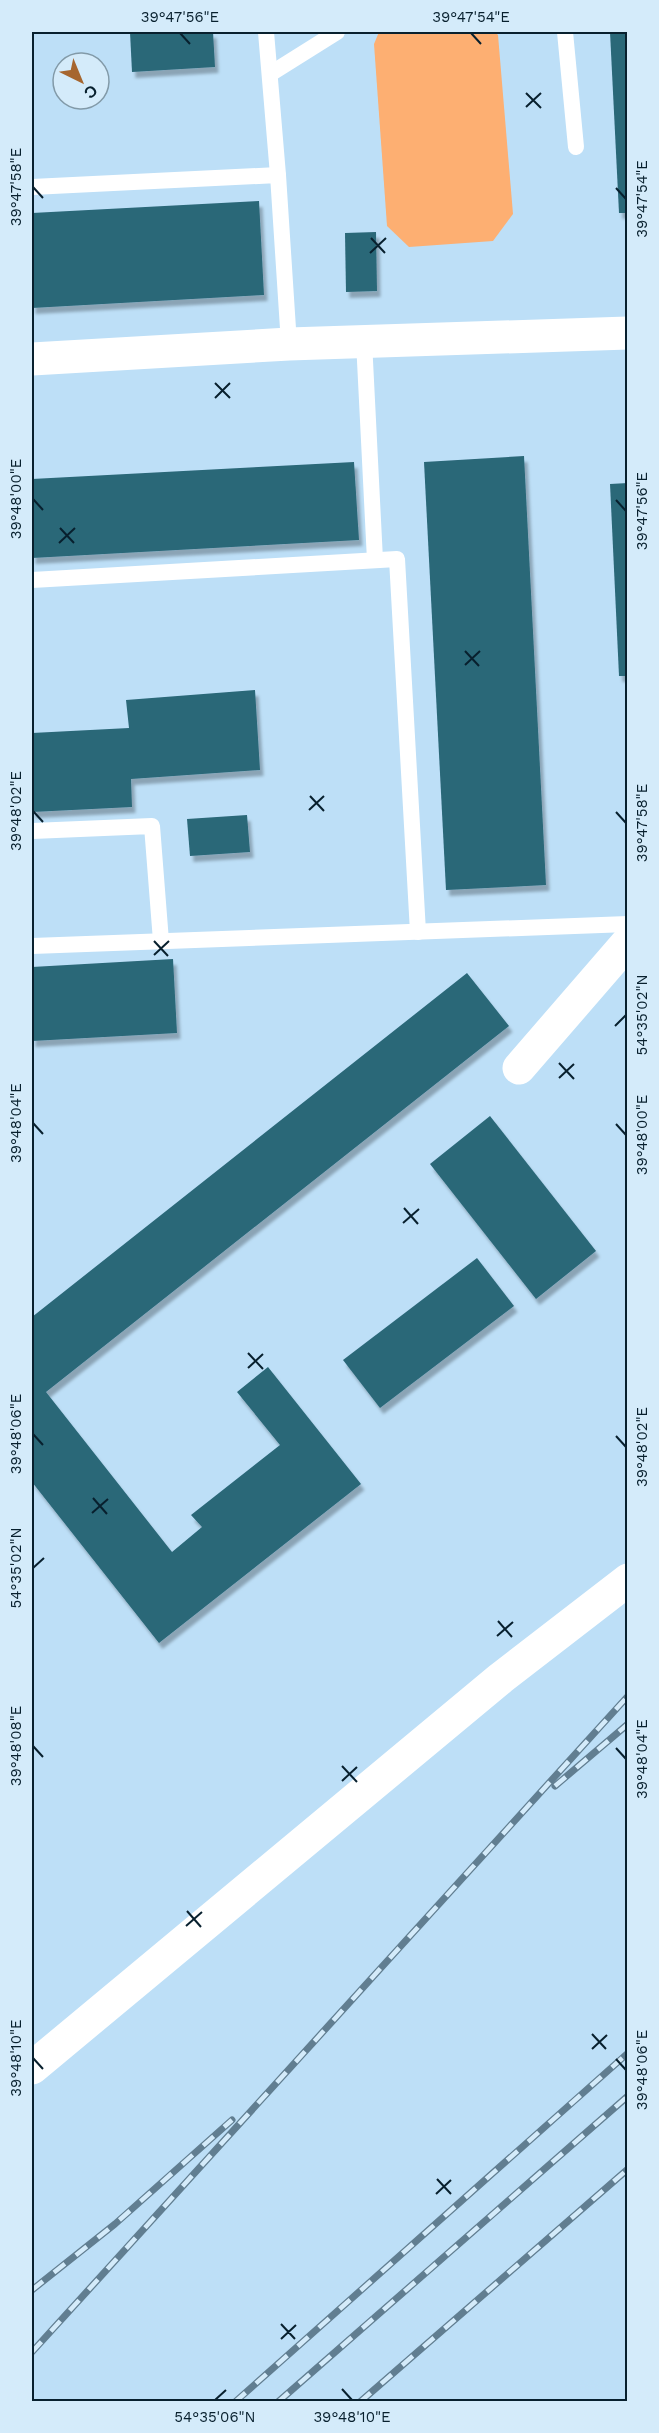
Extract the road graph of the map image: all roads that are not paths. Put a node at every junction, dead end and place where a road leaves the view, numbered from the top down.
1 (266, 32) edge
2 (337, 32) edge
3 (565, 32) edge
4 (270, 74) junction
5 (576, 147) dead end
6 (278, 175) junction
7 (32, 187) edge
8 (627, 333) edge
9 (364, 340) junction
10 (289, 344) junction
11 (32, 359) edge
12 (375, 560) junction
13 (32, 580) edge
14 (32, 831) edge
15 (627, 924) edge
16 (418, 932) junction
17 (161, 941) junction
18 (627, 942) edge
19 (32, 946) edge
20 (519, 1068) dead end
21 (627, 1580) edge
22 (32, 2068) edge

1 - 4 lane
2 - 4 lane
3 - 5 lane
4 - 6 lane
6 - 7 lane
6 - 10 lane
8 - 9 street
9 - 10 street
9 - 12 lane
10 - 11 street
12 - 13 lane
12 - 16 lane
14 - 17 lane
15 - 16 lane
16 - 17 lane
17 - 19 lane
18 - 20 street
21 - 22 street

